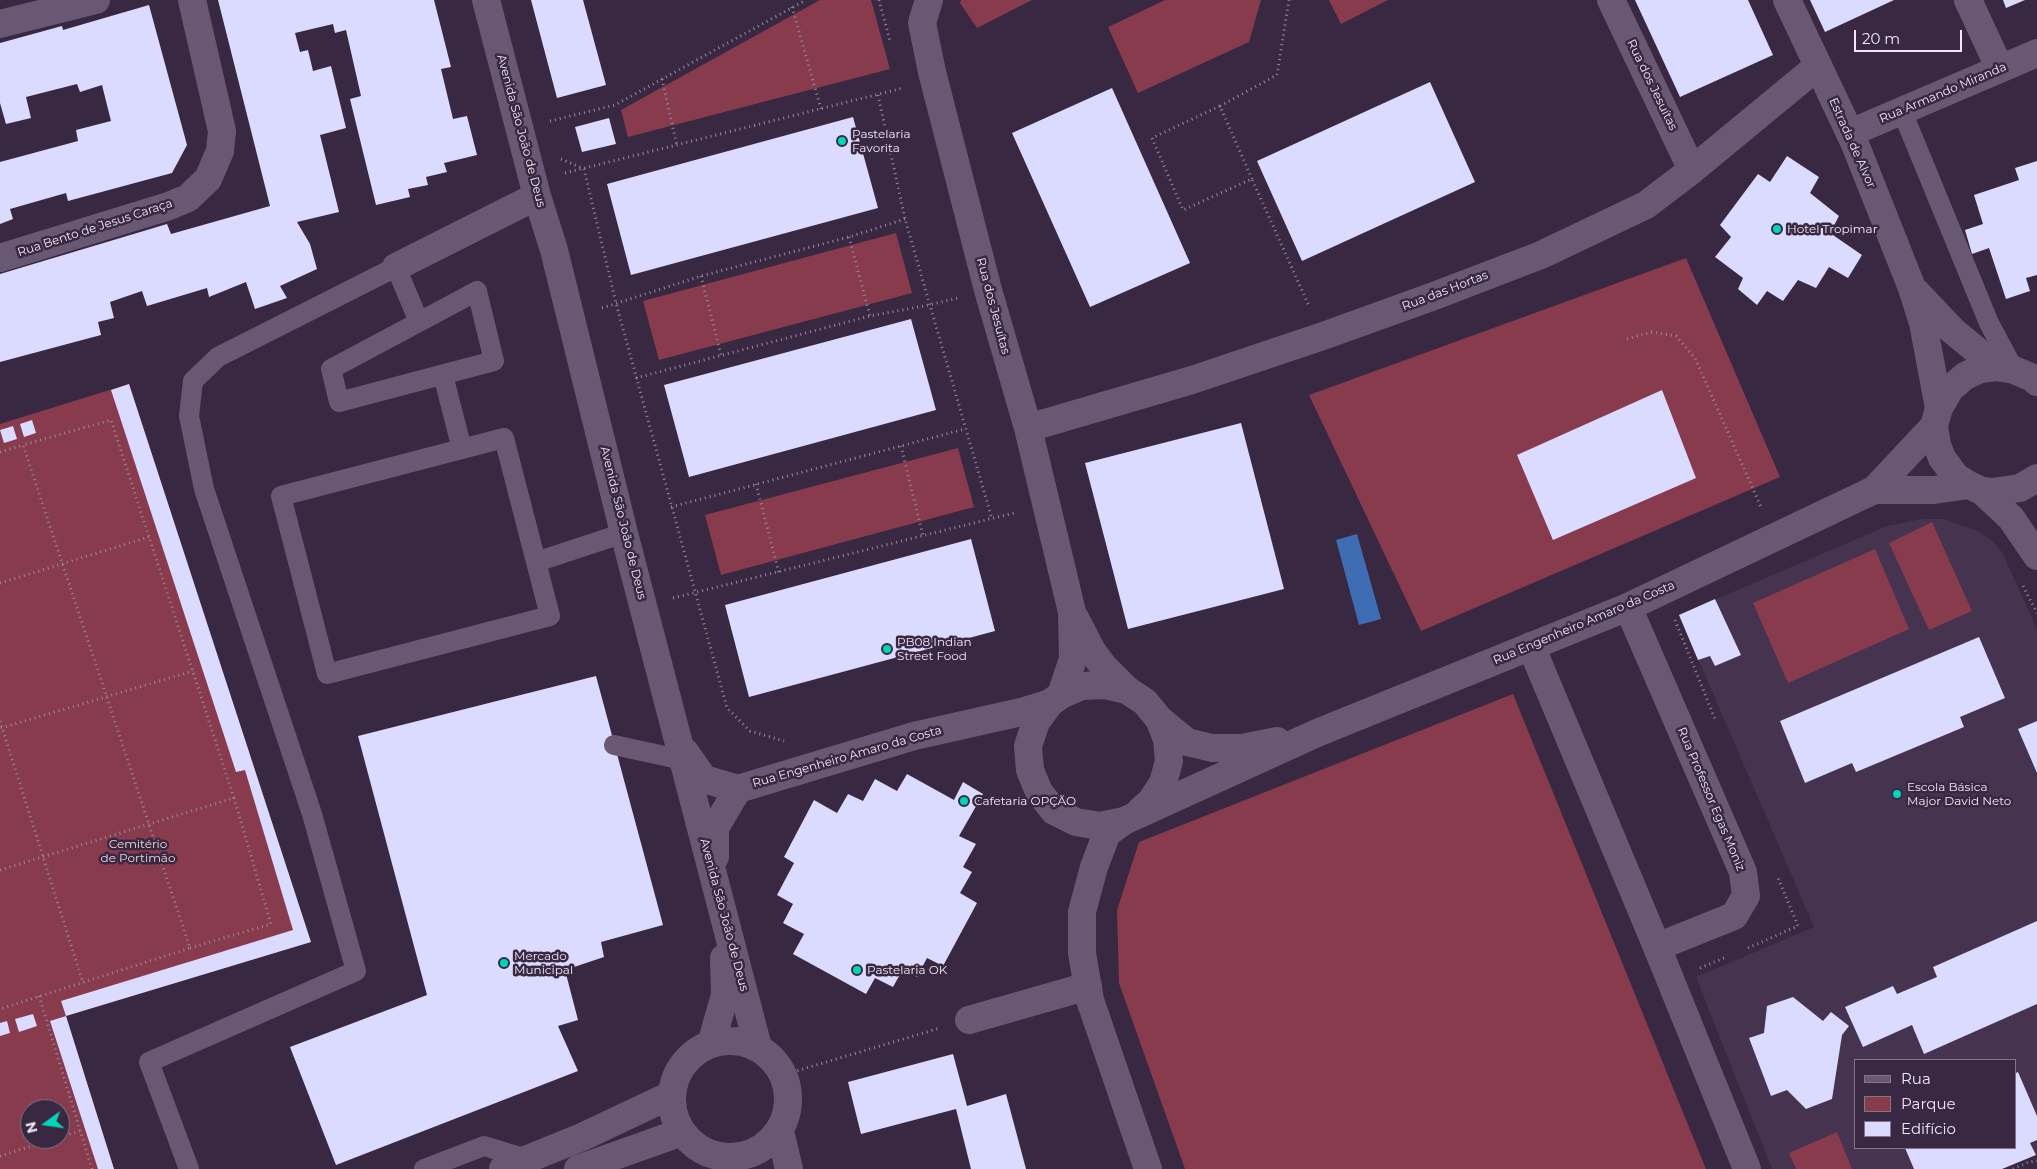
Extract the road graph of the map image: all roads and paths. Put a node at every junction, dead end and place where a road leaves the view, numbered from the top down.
1 (96, 0) edge
2 (192, 0) edge
3 (486, 0) edge
4 (806, 0) edge
5 (929, 0) edge
6 (1289, 0) edge
7 (1611, 0) edge
8 (1787, 0) edge
9 (1968, 0) edge
10 (792, 7) junction
11 (0, 24) edge
12 (2037, 53) edge
13 (1818, 66) junction
14 (2000, 69) junction
15 (662, 79) junction
16 (934, 81) junction
17 (878, 95) junction
18 (1220, 106) junction
19 (821, 109) junction
20 (1902, 111) junction
21 (543, 122) dead end
22 (1850, 133) junction
23 (677, 146) junction
24 (584, 169) junction
25 (1692, 170) junction
26 (1252, 180) junction
27 (535, 188) junction
28 (905, 219) junction
29 (849, 237) junction
30 (0, 258) edge
31 (396, 267) junction
32 (701, 276) junction
33 (1912, 288) junction
34 (616, 303) junction
35 (929, 305) junction
36 (870, 316) junction
37 (571, 319) junction
38 (419, 322) junction
39 (1323, 336) junction
40 (1627, 339) dead end
41 (721, 355) junction
42 (2016, 373) edge
43 (443, 375) junction
44 (636, 378) junction
45 (1936, 417) junction
46 (1028, 428) junction
47 (965, 429) junction
48 (23, 445) junction
49 (901, 446) junction
50 (462, 449) junction
51 (0, 452) edge
52 (2037, 478) edge
53 (756, 484) junction
54 (1976, 488) junction
55 (1874, 490) junction
56 (1046, 504) junction
57 (671, 507) junction
58 (992, 518) junction
59 (624, 533) junction
60 (923, 536) junction
61 (149, 537) junction
62 (1774, 537) junction
63 (2037, 556) edge
64 (536, 562) junction
65 (63, 564) junction
66 (779, 573) junction
67 (2019, 578) dead end
68 (0, 583) edge
69 (695, 594) junction
70 (643, 604) junction
71 (1628, 607) junction
72 (1072, 612) junction
73 (2037, 613) edge
74 (1675, 620) dead end
75 (1531, 646) junction
76 (193, 671) junction
77 (1127, 690) junction
78 (106, 696) junction
79 (1056, 699) junction
80 (1159, 719) junction
81 (0, 720) edge
82 (1, 727) edge
83 (1718, 728) dead end
84 (1317, 733) junction
85 (785, 741) dead end
86 (614, 745) dead end
87 (681, 752) junction
88 (738, 789) junction
89 (234, 798) junction
90 (1129, 818) junction
91 (149, 823) junction
92 (42, 857) junction
93 (0, 870) edge
94 (1776, 872) dead end
95 (714, 880) junction
96 (723, 914) junction
97 (1657, 947) junction
98 (190, 948) junction
99 (1744, 949) dead end
100 (1726, 957) dead end
101 (1699, 969) dead end
102 (83, 982) junction
103 (1088, 986) junction
104 (39, 996) junction
105 (0, 1009) edge
106 (969, 1020) joint
107 (711, 1044) junction
108 (758, 1047) junction
109 (783, 1075) junction
110 (671, 1095) junction
111 (80, 1131) junction
112 (780, 1131) junction
113 (682, 1132) junction
114 (70, 1134) edge
115 (22, 1149) edge
116 (0, 1156) edge
117 (755, 1162) edge
118 (2037, 1162) edge
119 (515, 1164) edge
120 (92, 1169) edge
121 (189, 1169) edge
122 (424, 1169) edge
123 (578, 1169) edge
124 (790, 1169) edge
125 (1148, 1169) edge
126 (1747, 1169) edge
127 (2013, 1169) edge

1 - 11 street
2 - 30 street, Rua Bento de Jesus Caraça
3 - 27 street, Avenida São João de Deus
4 - 10 path
5 - 16 street, Rua dos Jesuítas
6 - 18 path
7 - 25 street, Rua dos Jesuítas
8 - 13 street, Estrada de Alvor
9 - 14 street
10 - 15 path
10 - 19 path
12 - 14 street, Rua Armando Miranda
13 - 22 street, Estrada de Alvor
13 - 25 street, Rua das Hortas
14 - 20 street, Rua Armando Miranda
15 - 21 path
15 - 23 path
16 - 17 path
16 - 46 street, Rua dos Jesuítas
17 - 19 path
17 - 28 path
18 - 26 path
18 - 26 path
19 - 23 path
20 - 22 street, Rua Armando Miranda
20 - 42 lane
22 - 33 street, Estrada de Alvor
23 - 24 path
24 - 27 path
24 - 34 path
25 - 39 street, Rua das Hortas
26 - 39 path
27 - 31 street
27 - 37 street, Avenida São João de Deus
28 - 29 path
28 - 35 path
29 - 32 path
29 - 36 path
31 - 38 lane
31 - 121 lane
32 - 34 path
32 - 41 path
33 - 42 street
33 - 45 street, Estrada de Alvor
34 - 37 path
34 - 44 path
35 - 36 path
35 - 47 path
36 - 41 path
37 - 59 street, Avenida São João de Deus
38 - 43 lane
38 - 43 lane
39 - 46 street, Rua das Hortas
40 - 62 path
41 - 44 path
42 - 45 street
43 - 50 lane
44 - 57 path
45 - 54 street, Estrada de Alvor
45 - 55 street
46 - 56 street, Rua dos Jesuítas
47 - 49 path
47 - 58 path
48 - 51 path
48 - 61 path
48 - 65 path
49 - 53 path
49 - 60 path
50 - 64 lane
50 - 64 lane
52 - 54 street
53 - 57 path
53 - 66 path
54 - 55 street
54 - 63 street, Estrada de Alvor
55 - 62 street, Rua Engenheiro Amaro da Costa
56 - 58 path
56 - 72 street, Rua dos Jesuítas
57 - 69 path
58 - 60 path
59 - 64 lane
59 - 70 street, Avenida São João de Deus
60 - 66 path
61 - 65 path
61 - 76 path
62 - 71 street, Rua Engenheiro Amaro da Costa
65 - 68 path
65 - 78 path
66 - 69 path
67 - 73 path
69 - 70 path
69 - 85 path
70 - 87 street, Avenida São João de Deus
71 - 75 street, Rua Engenheiro Amaro da Costa
71 - 97 street, Rua Professor Egas Moniz
72 - 77 street
72 - 79 street
74 - 83 path
75 - 84 street, Rua Engenheiro Amaro da Costa
75 - 97 street
76 - 78 path
76 - 89 path
77 - 79 street
77 - 80 street
78 - 82 path
78 - 91 path
79 - 88 street, Rua Engenheiro Amaro da Costa
79 - 90 street
80 - 84 street
80 - 90 street
81 - 82 path
82 - 92 path
84 - 90 street
86 - 87 lane
87 - 88 street
87 - 95 street, Avenida São João de Deus
88 - 95 street, Rua Engenheiro Amaro da Costa
89 - 91 path
89 - 98 path
90 - 103 street
91 - 92 path
91 - 98 path
92 - 93 path
92 - 102 path
94 - 99 path
95 - 96 street, Avenida São João de Deus
96 - 107 street
96 - 108 street, Avenida São João de Deus
97 - 126 street
98 - 102 path
100 - 101 path
102 - 104 path
103 - 106 street
103 - 125 street
104 - 105 path
104 - 111 path
106 - 109 path
107 - 108 street
107 - 110 street
108 - 109 street
109 - 112 street
110 - 113 street
110 - 119 street
111 - 114 path
111 - 120 path
112 - 117 street
112 - 124 street
113 - 117 street
113 - 123 street
115 - 116 path
118 - 127 path
119 - 122 lane

